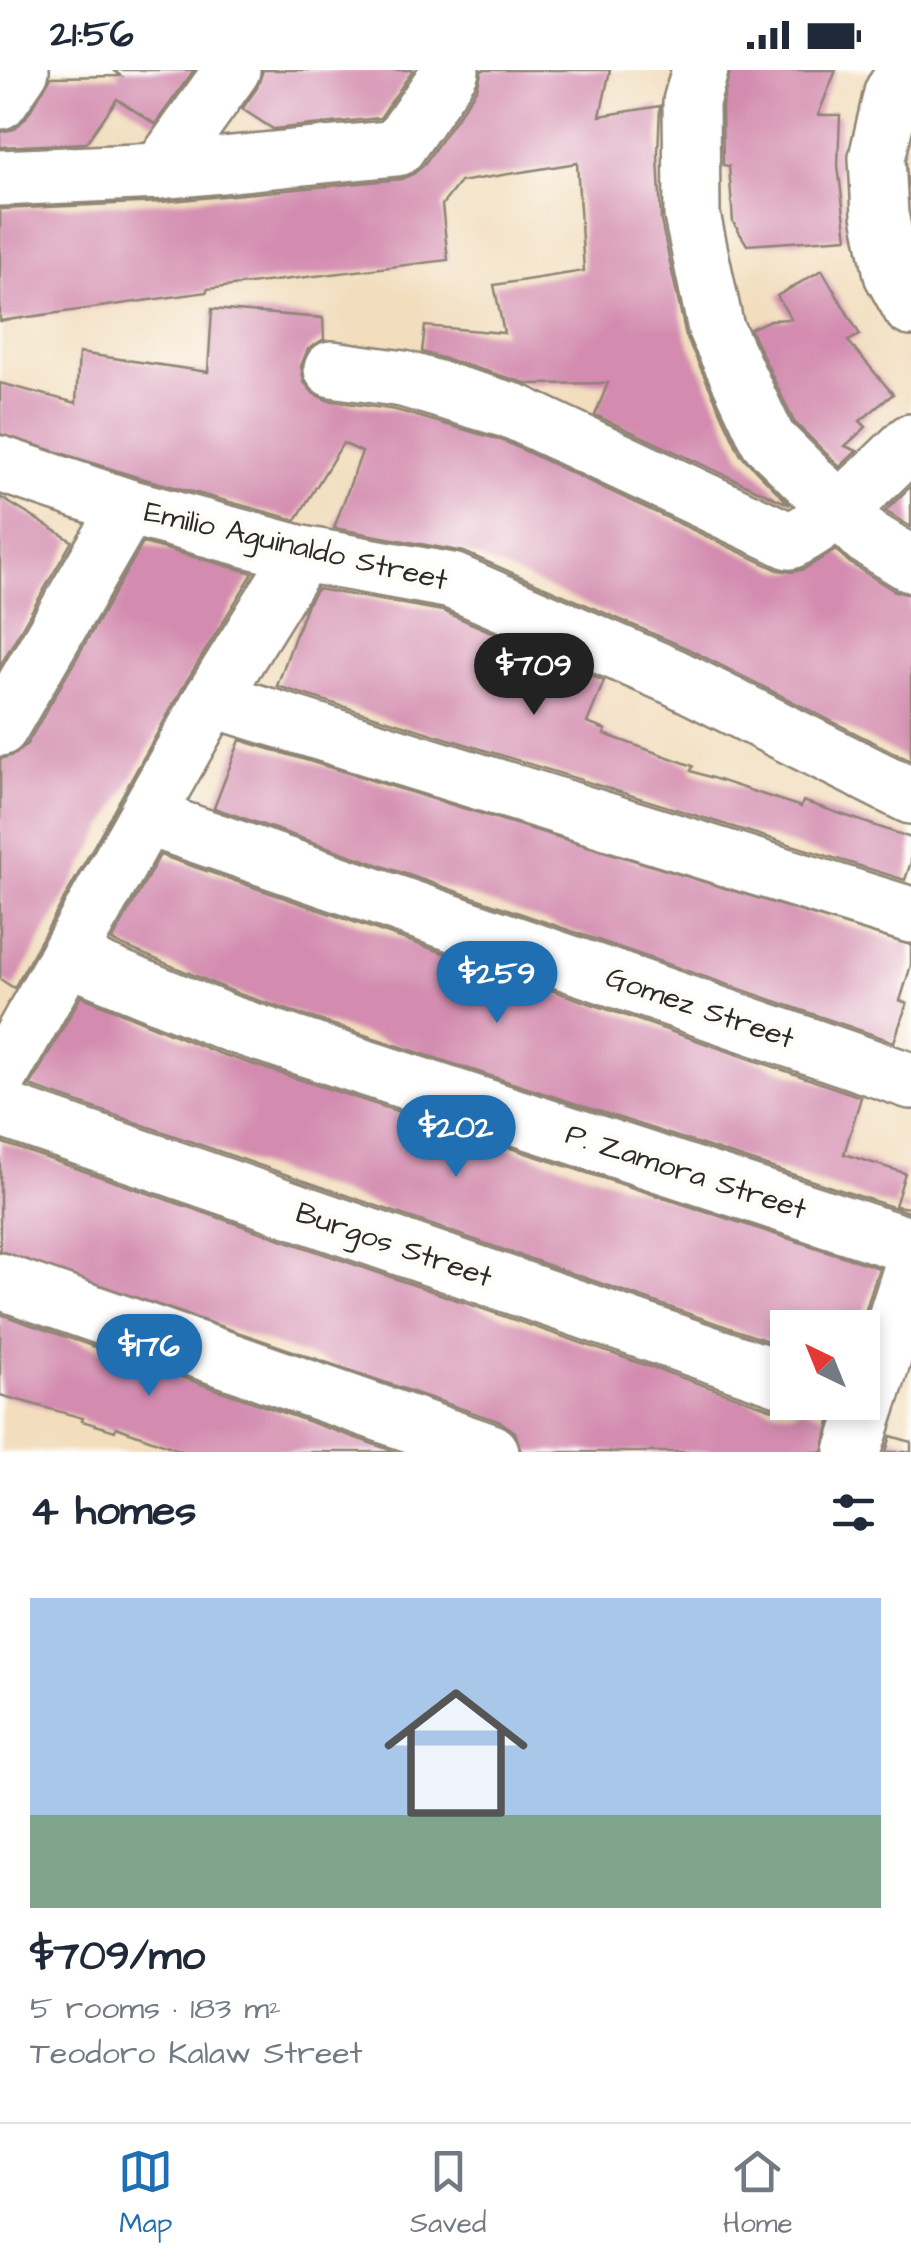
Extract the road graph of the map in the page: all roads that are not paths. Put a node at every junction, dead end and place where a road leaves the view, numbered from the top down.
1 (21, 70) edge
2 (232, 70) edge
3 (450, 70) edge
4 (700, 70) edge
5 (907, 70) edge
6 (0, 100) edge
7 (160, 170) junction
8 (0, 178) edge
9 (911, 308) edge
10 (332, 369) dead end
11 (911, 442) edge
12 (0, 464) edge
13 (128, 507) junction
14 (838, 507) junction
15 (302, 554) junction
16 (911, 564) edge
17 (212, 700) junction
18 (0, 728) edge
19 (911, 796) edge
20 (148, 818) junction
21 (911, 915) edge
22 (66, 957) junction
23 (0, 1076) edge
24 (911, 1081) edge
25 (0, 1109) edge
26 (911, 1246) edge
27 (911, 1271) edge
28 (0, 1281) edge
29 (770, 1375) edge
30 (856, 1421) edge
31 (491, 1452) edge

1 - 6 street
2 - 7 street
3 - 7 street
4 - 14 street
5 - 9 street
7 - 8 street
10 - 14 street
11 - 14 street
12 - 13 street, Emilio Aguinaldo Street
13 - 15 street, Emilio Aguinaldo Street
13 - 18 street
14 - 16 street
15 - 17 street
15 - 19 street, Emilio Aguinaldo Street
17 - 20 street
17 - 21 street
20 - 22 street
20 - 24 street, Gomez Street
22 - 23 street
22 - 26 street, P. Zamora Street
25 - 29 street, Burgos Street
27 - 30 street
28 - 31 street

